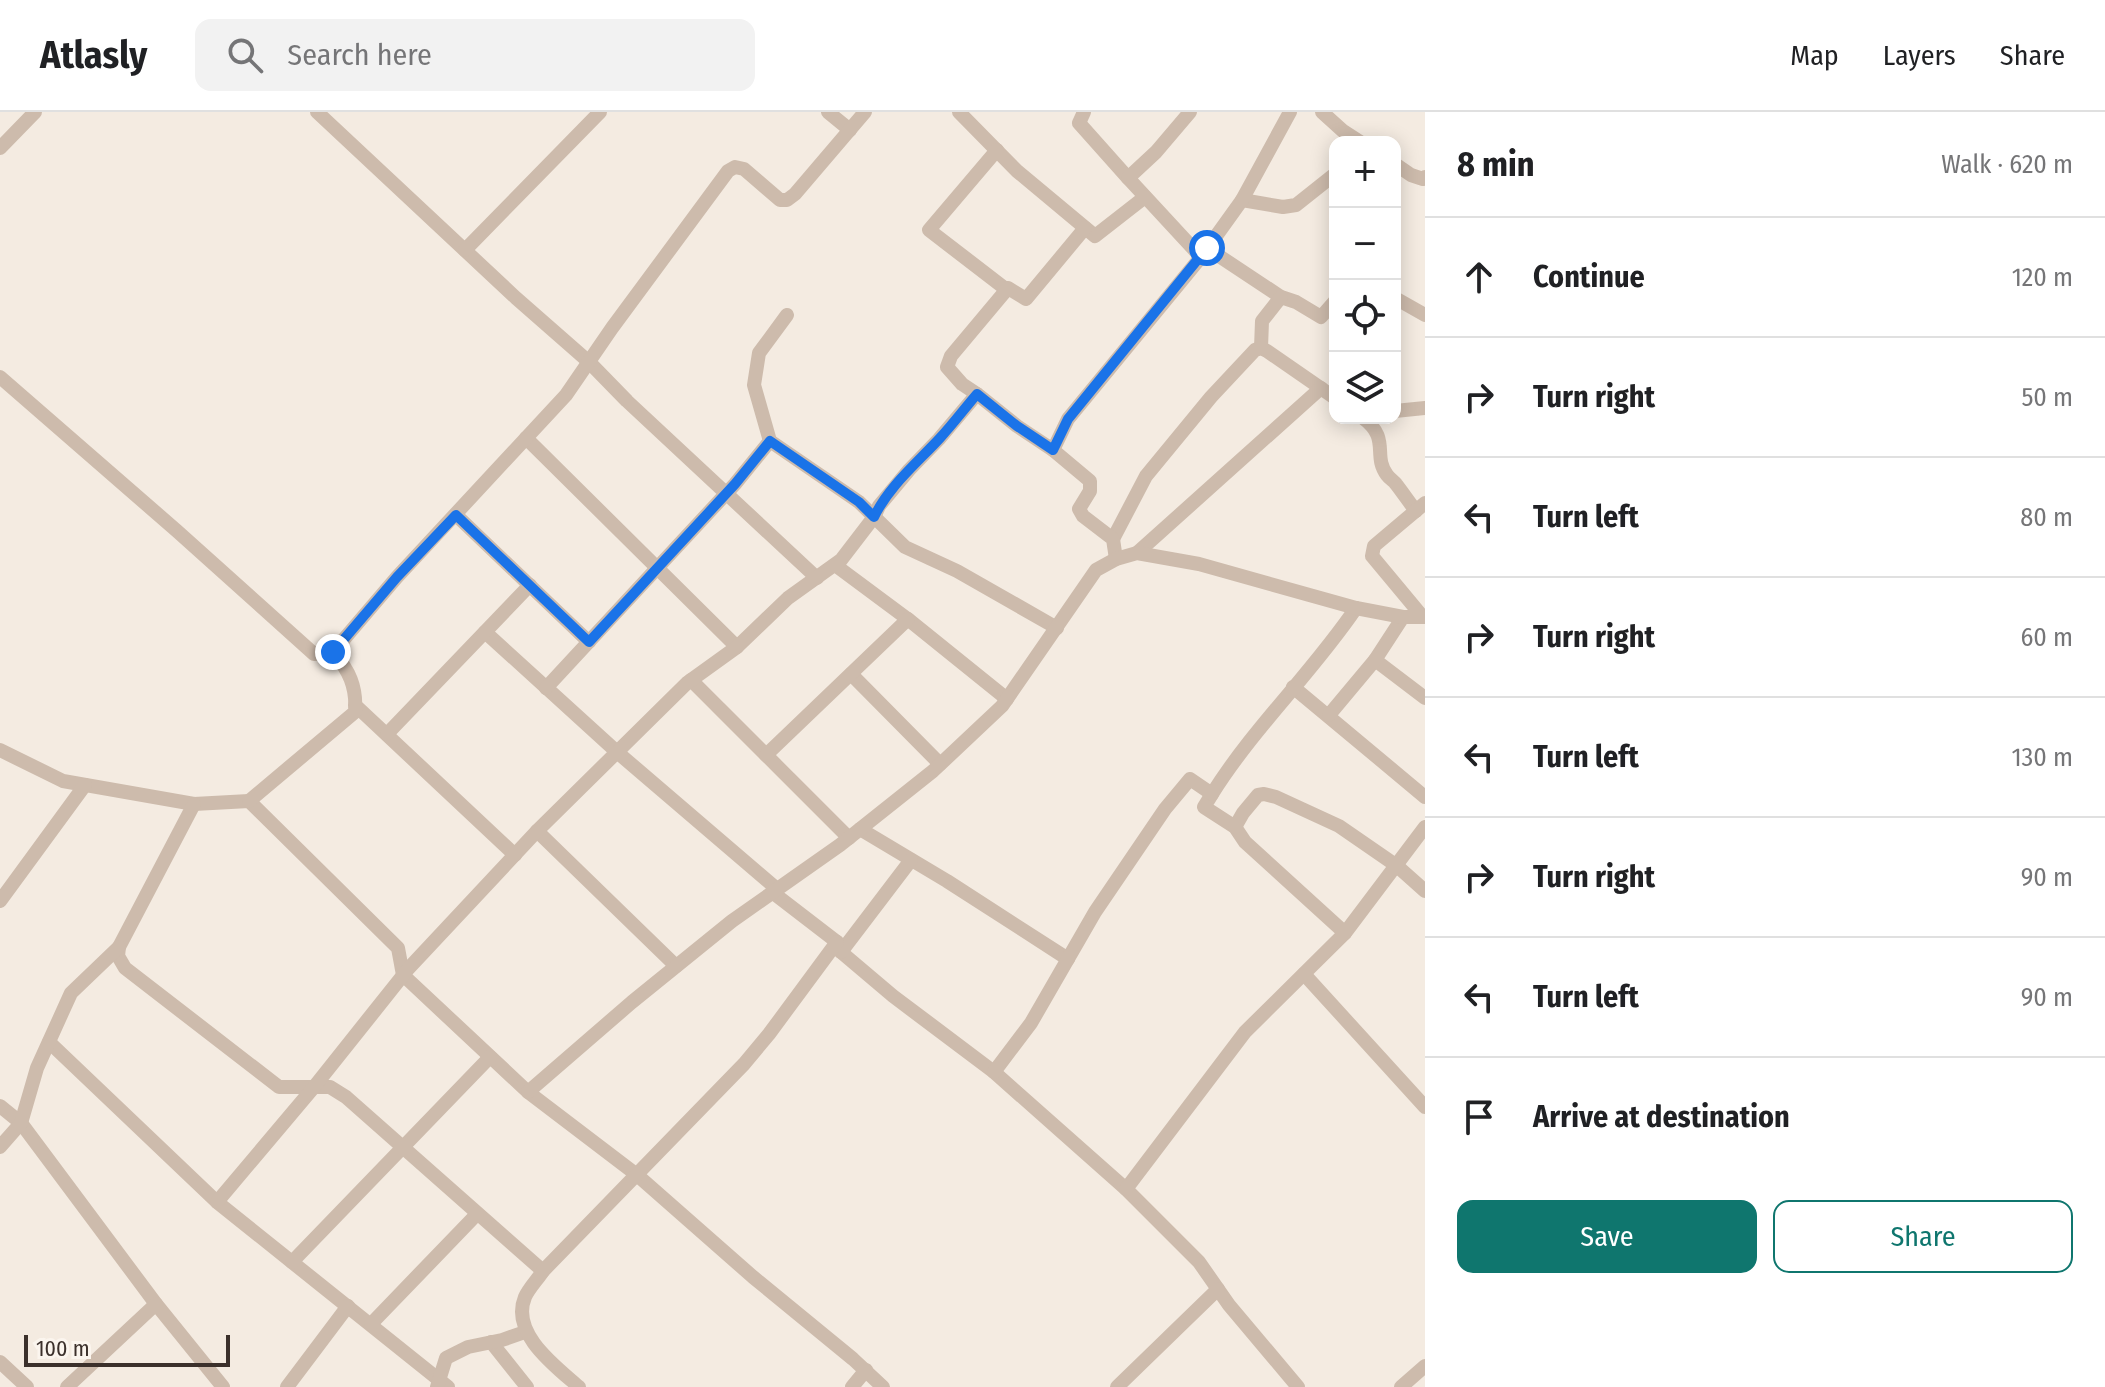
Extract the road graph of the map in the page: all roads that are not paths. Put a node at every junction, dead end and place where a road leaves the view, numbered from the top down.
1 (35, 112) edge
2 (317, 112) edge
3 (600, 112) edge
4 (828, 112) edge
5 (865, 112) edge
6 (959, 112) edge
7 (1084, 112) edge
8 (1190, 112) edge
9 (1290, 112) edge
10 (1327, 113) edge
11 (850, 130) junction
12 (1351, 136) edge
13 (0, 148) edge
14 (997, 150) junction
15 (1401, 168) edge
16 (1425, 177) edge
17 (1128, 178) junction
18 (1329, 179) edge
19 (1145, 197) junction
20 (1242, 200) junction
21 (1085, 228) junction
22 (465, 250) junction
23 (1204, 253) junction
24 (1007, 290) junction
25 (1281, 297) junction
26 (1401, 301) edge
27 (1329, 308) edge
28 (787, 315) dead end
29 (1425, 315) edge
30 (1261, 348) junction
31 (589, 362) junction
32 (0, 377) edge
33 (1321, 388) junction
34 (977, 394) junction
35 (1329, 394) edge
36 (1425, 408) edge
37 (1401, 410) edge
38 (1373, 424) edge
39 (526, 438) junction
40 (770, 441) junction
41 (1053, 450) junction
42 (727, 493) junction
43 (1420, 507) edge
44 (456, 515) junction
45 (874, 517) junction
46 (1113, 539) junction
47 (1137, 553) junction
48 (1116, 559) junction
49 (835, 565) junction
50 (657, 568) junction
51 (817, 578) junction
52 (530, 585) junction
53 (1356, 608) junction
54 (1403, 617) junction
55 (1423, 617) edge
56 (908, 619) junction
57 (1057, 628) junction
58 (485, 632) junction
59 (589, 642) junction
60 (737, 647) junction
61 (333, 652) junction
62 (1375, 660) junction
63 (851, 674) junction
64 (691, 680) junction
65 (1293, 687) junction
66 (546, 688) junction
67 (1425, 698) edge
68 (1007, 699) junction
69 (355, 705) junction
70 (1329, 715) junction
71 (387, 734) junction
72 (0, 750) edge
73 (617, 752) junction
74 (766, 755) junction
75 (940, 764) junction
76 (85, 785) junction
77 (1212, 794) junction
78 (1425, 797) edge
79 (249, 801) junction
80 (194, 804) junction
81 (1235, 827) junction
82 (1425, 827) edge
83 (537, 831) junction
84 (854, 833) junction
85 (515, 855) junction
86 (911, 860) junction
87 (1397, 866) junction
88 (775, 891) junction
89 (1425, 891) edge
90 (0, 901) edge
91 (1345, 933) junction
92 (119, 947) junction
93 (839, 947) junction
94 (1068, 959) junction
95 (676, 966) junction
96 (1304, 974) junction
97 (403, 975) junction
98 (49, 1042) junction
99 (490, 1057) junction
100 (994, 1072) junction
101 (314, 1087) junction
102 (528, 1092) junction
103 (0, 1106) edge
104 (1425, 1107) edge
105 (21, 1123) junction
106 (0, 1147) edge
107 (403, 1148) junction
108 (637, 1175) junction
109 (1126, 1189) junction
110 (217, 1202) junction
111 (477, 1214) junction
112 (292, 1262) junction
113 (543, 1271) junction
114 (1218, 1289) junction
115 (156, 1304) junction
116 (348, 1306) junction
117 (371, 1324) junction
118 (525, 1332) junction
119 (491, 1342) junction
120 (0, 1362) edge
121 (1425, 1366) edge
122 (866, 1370) junction
123 (441, 1385) edge
124 (1406, 1385) edge
125 (27, 1387) edge
126 (67, 1387) edge
127 (223, 1387) edge
128 (287, 1387) edge
129 (527, 1387) edge
130 (579, 1387) edge
131 (852, 1387) edge
132 (883, 1387) edge
133 (1117, 1387) edge
134 (1298, 1387) edge

1 - 13 street
2 - 22 street
3 - 22 street
4 - 11 street
5 - 11 street
6 - 14 street
7 - 17 street
8 - 17 street
9 - 20 street
10 - 12 street
11 - 31 street
14 - 21 street
14 - 24 street
15 - 16 street
17 - 19 street
18 - 20 street
19 - 21 street
19 - 23 street
20 - 23 street
21 - 24 street
22 - 31 street
23 - 25 street
23 - 41 street
24 - 34 street
25 - 27 street
25 - 30 street
26 - 29 street
28 - 40 street
30 - 33 street
30 - 46 street
31 - 39 street
31 - 42 street
32 - 61 street
33 - 35 street
33 - 47 street
34 - 41 street
34 - 45 street
36 - 37 street
38 - 43 street
39 - 44 street
39 - 50 street
40 - 42 street
40 - 45 street
41 - 46 street
42 - 50 street
42 - 51 street
43 - 55 street
44 - 52 street
44 - 61 street
45 - 49 street
45 - 57 street
46 - 48 street
47 - 48 street
47 - 53 street
48 - 57 street
49 - 51 street
49 - 56 street
50 - 59 street
50 - 60 street
51 - 60 street
52 - 58 street
52 - 59 street
53 - 54 street
53 - 65 street
54 - 55 street
54 - 62 street
56 - 63 street
56 - 68 street
57 - 68 street
58 - 66 street
58 - 71 street
59 - 66 street
60 - 64 street
61 - 69 street
62 - 67 street
62 - 70 street
63 - 74 street
63 - 75 street
64 - 73 street
64 - 74 street
65 - 70 street
65 - 77 street
66 - 73 street
68 - 75 street
69 - 71 street
69 - 79 street
70 - 78 street
71 - 85 street
72 - 76 street
73 - 83 street
73 - 88 street
74 - 84 street
75 - 84 street
76 - 80 street
76 - 90 street
77 - 81 street
77 - 94 street
79 - 80 street
79 - 97 street
80 - 92 street
81 - 87 street
81 - 91 street
82 - 87 street
83 - 85 street
83 - 95 street
84 - 86 street
84 - 88 street
85 - 97 street
86 - 93 street
86 - 94 street
87 - 89 street
87 - 91 street
88 - 93 street
88 - 95 street
91 - 96 street
92 - 98 street
92 - 101 street
93 - 100 street
93 - 108 street
94 - 100 street
95 - 102 street
96 - 104 street
96 - 109 street
97 - 99 street
97 - 101 street
98 - 105 street
98 - 110 street
99 - 102 street
99 - 107 street
100 - 109 street
101 - 107 street
101 - 110 street
102 - 108 street
103 - 105 street
105 - 106 street
105 - 115 street
107 - 111 street
107 - 112 street
108 - 113 street
108 - 122 street
109 - 114 street
110 - 112 street
111 - 113 street
111 - 117 street
112 - 116 street
113 - 118 street
114 - 133 street
114 - 134 street
115 - 126 street
115 - 127 street
116 - 117 street
116 - 128 street
117 - 123 street
118 - 119 street
118 - 130 street
119 - 123 street
119 - 129 street
120 - 125 street
121 - 124 street
122 - 131 street
122 - 132 street

